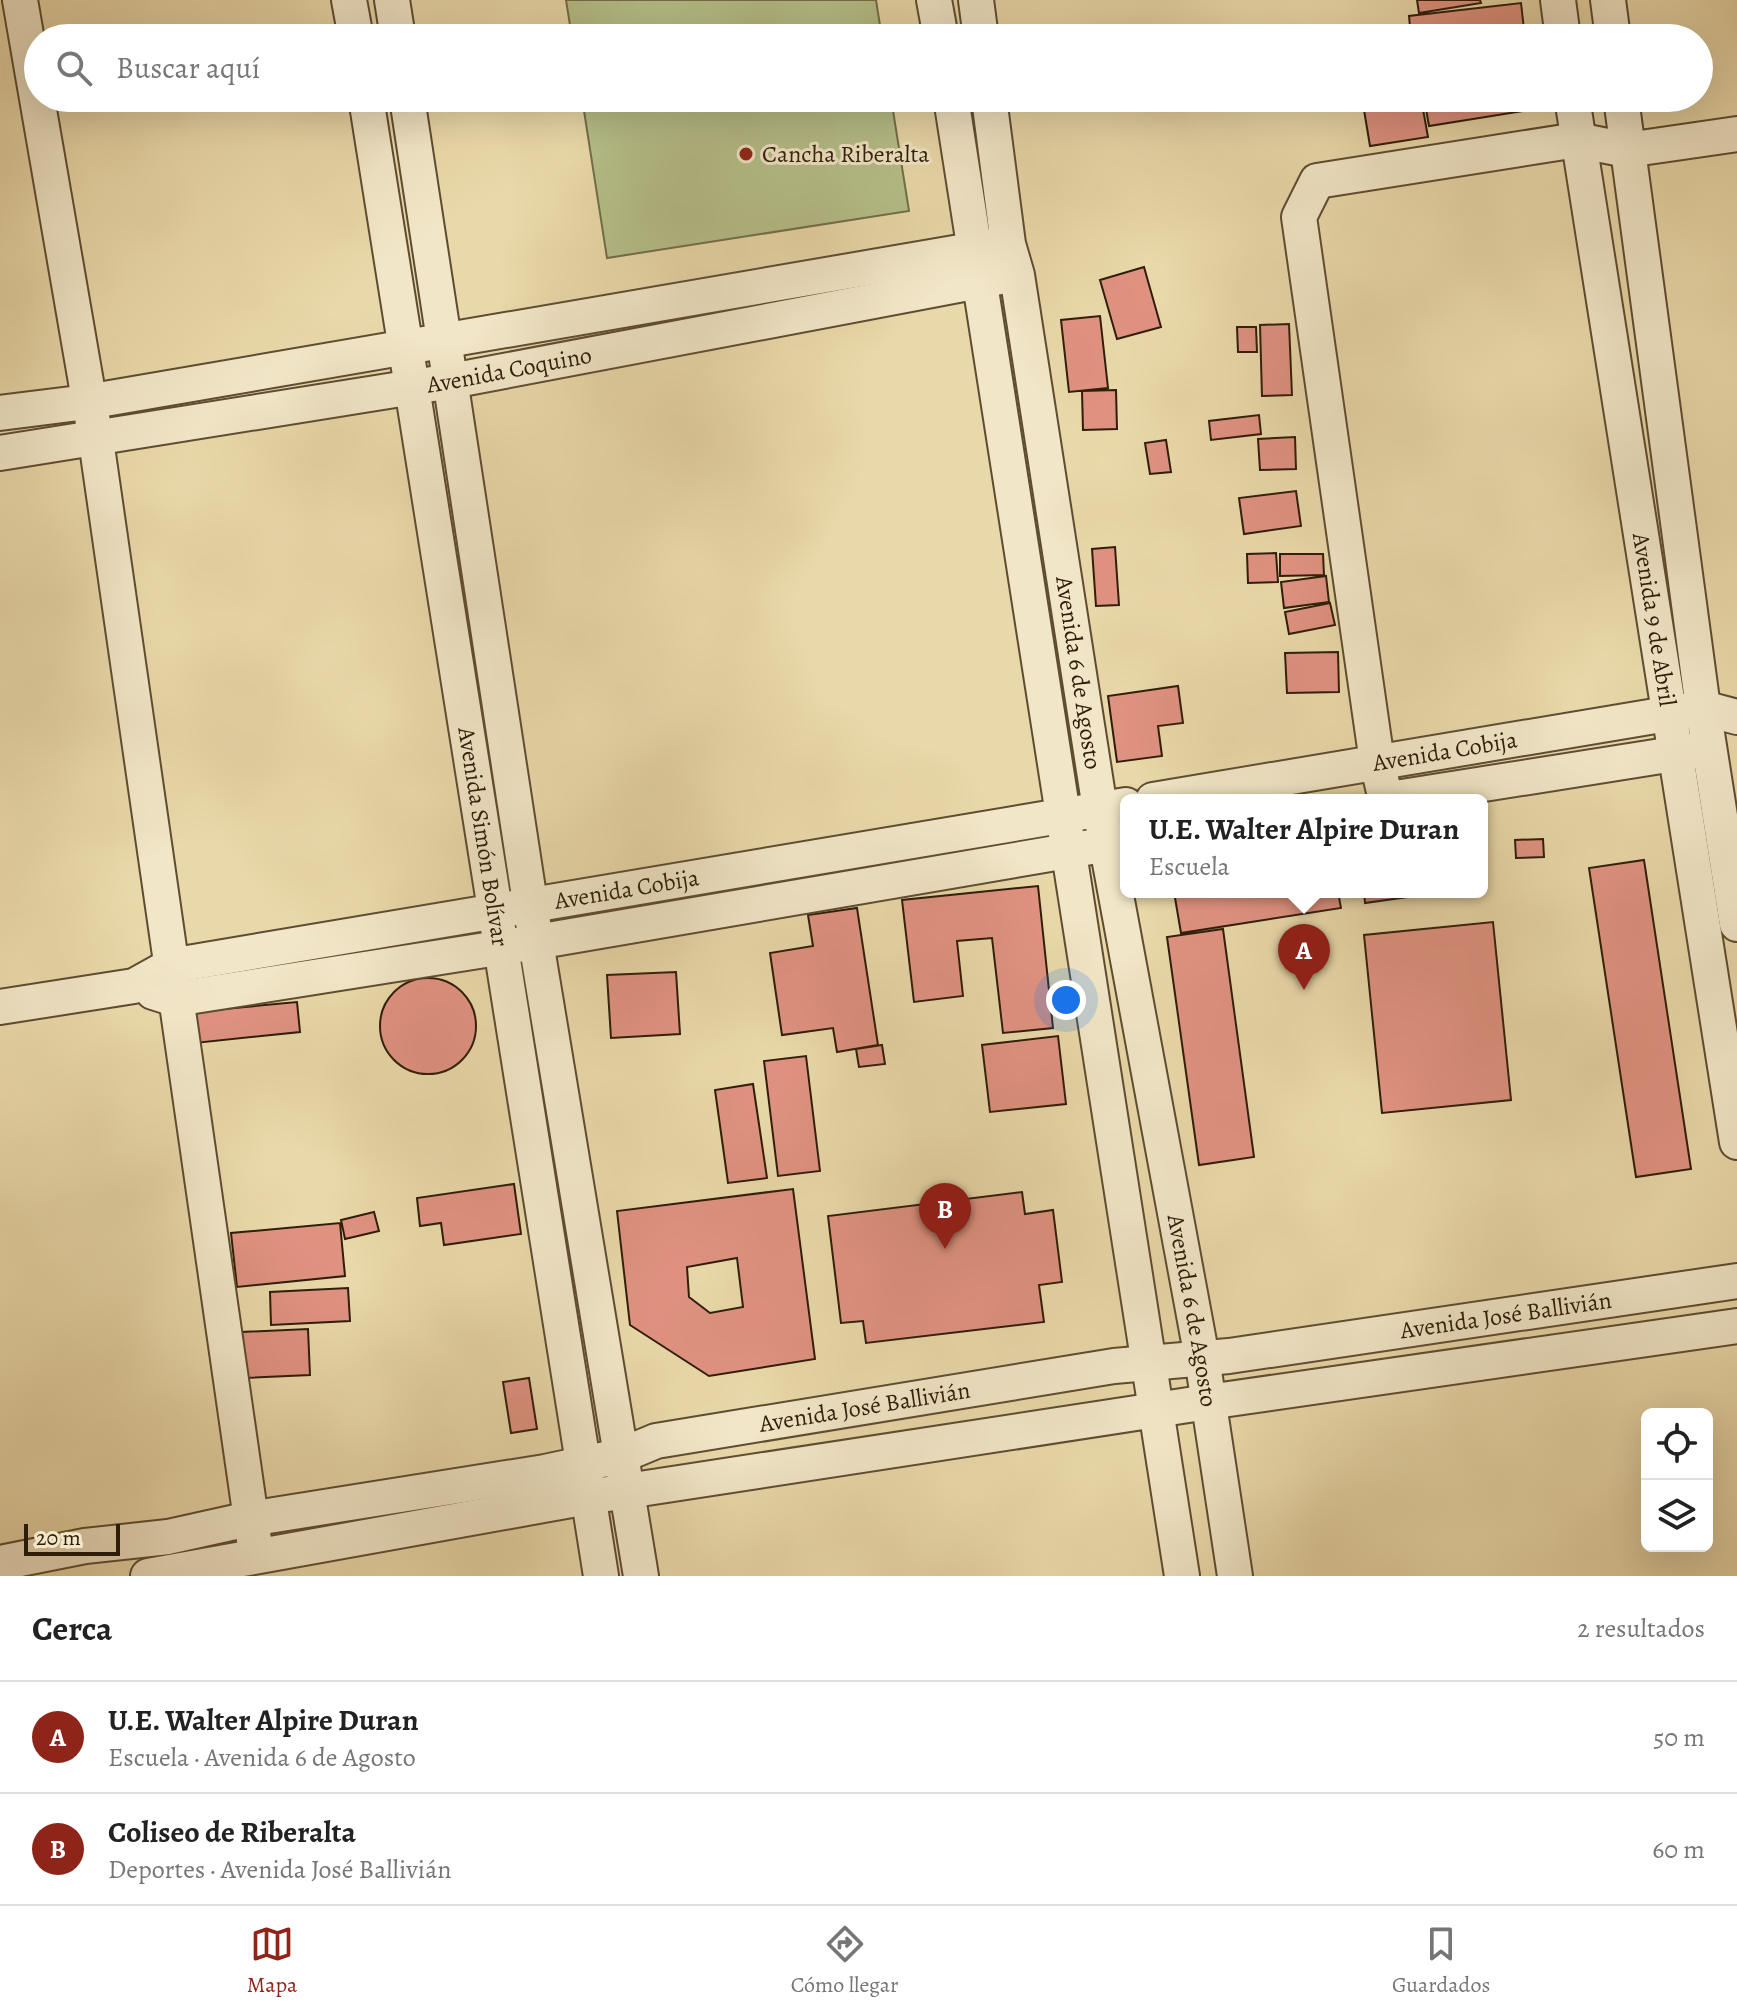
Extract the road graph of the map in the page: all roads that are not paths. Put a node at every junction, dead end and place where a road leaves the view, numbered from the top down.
1 (20, 0) edge
2 (349, 0) edge
3 (392, 0) edge
4 (934, 0) edge
5 (976, 0) edge
6 (1558, 0) edge
7 (1608, 0) edge
8 (24, 24) edge
9 (353, 24) edge
10 (396, 24) edge
11 (938, 24) edge
12 (979, 24) edge
13 (1561, 24) edge
14 (1611, 24) edge
15 (39, 112) edge
16 (368, 112) edge
17 (409, 112) edge
18 (955, 112) edge
19 (990, 112) edge
20 (1574, 112) edge
21 (1623, 112) edge
22 (1737, 134) edge
23 (1577, 140) junction
24 (1627, 150) junction
25 (995, 262) junction
26 (444, 341) junction
27 (408, 347) junction
28 (451, 381) junction
29 (414, 387) junction
30 (87, 402) junction
31 (0, 413) edge
32 (96, 440) junction
33 (0, 453) edge
34 (1687, 711) junction
35 (1737, 717) edge
36 (1724, 743) edge
37 (1677, 753) junction
38 (1377, 762) junction
39 (1188, 794) edge
40 (1384, 794) edge
41 (1422, 794) edge
42 (1113, 807) edge
43 (1067, 833) junction
44 (1116, 844) edge
45 (1120, 868) edge
46 (1125, 898) edge
47 (531, 906) junction
48 (498, 911) junction
49 (1737, 924) edge
50 (536, 942) junction
51 (503, 946) junction
52 (172, 982) junction
53 (0, 1007) edge
54 (1737, 1142) edge
55 (1737, 1281) edge
56 (1737, 1326) edge
57 (1202, 1358) junction
58 (1149, 1363) junction
59 (1208, 1402) junction
60 (1156, 1411) junction
61 (620, 1456) junction
62 (583, 1463) junction
63 (627, 1492) junction
64 (588, 1497) junction
65 (249, 1519) junction
66 (0, 1563) edge
67 (260, 1567) edge
68 (148, 1576) edge
69 (601, 1576) edge
70 (641, 1576) edge
71 (1182, 1576) edge
72 (1235, 1576) edge

1 - 8 street
2 - 9 street
3 - 10 street
4 - 11 street
5 - 12 street
6 - 13 street
7 - 14 street
15 - 30 street
16 - 27 street, Avenida Simón Bolívar
17 - 26 street, Avenida Simón Bolívar
18 - 25 street, Avenida 6 de Agosto
19 - 25 street, Avenida 6 de Agosto
20 - 23 street, Avenida 9 de Abril
21 - 24 street, Avenida 9 de Abril
22 - 24 street
23 - 24 street
23 - 34 street, Avenida 9 de Abril
23 - 38 street
24 - 34 street, Avenida 9 de Abril
25 - 26 street, Avenida Coquino
25 - 28 street, Avenida Coquino
25 - 42 street, Avenida 6 de Agosto
25 - 43 street, Avenida 6 de Agosto
26 - 27 street, Avenida Coquino
26 - 28 street, Avenida Simón Bolívar
27 - 29 street, Avenida Simón Bolívar
27 - 30 street, Avenida Coquino
28 - 29 street, Avenida Coquino
28 - 47 street, Avenida Simón Bolívar
29 - 32 street, Avenida Coquino
29 - 48 street, Avenida Simón Bolívar
30 - 31 street, Avenida Coquino
30 - 32 street
32 - 33 street, Avenida Coquino
32 - 52 street
34 - 35 street, Avenida Cobija
34 - 36 street, Avenida 9 de Abril
34 - 37 street, Avenida 9 de Abril
34 - 38 street, Avenida Cobija
36 - 37 street, Avenida Cobija
36 - 49 street, Avenida 9 de Abril
37 - 41 street, Avenida Cobija
37 - 54 street, Avenida 9 de Abril
38 - 39 street, Avenida Cobija
38 - 40 street
42 - 43 street, Avenida Cobija
42 - 44 street, Avenida 6 de Agosto
43 - 44 street, Avenida Cobija
43 - 47 street, Avenida Cobija
43 - 50 street, Avenida Cobija
43 - 58 street, Avenida 6 de Agosto
44 - 45 street, Avenida 6 de Agosto
46 - 57 street, Avenida 6 de Agosto
47 - 48 street, Avenida Cobija
47 - 50 street, Avenida Simón Bolívar
48 - 51 street, Avenida Simón Bolívar
48 - 52 street, Avenida Cobija
50 - 51 street, Avenida Cobija
50 - 61 street, Avenida Simón Bolívar
51 - 52 street, Avenida Cobija
51 - 62 street, Avenida Simón Bolívar
52 - 53 street, Avenida Cobija
52 - 65 street
55 - 57 street, Avenida José Ballivián
56 - 59 street, Avenida José Ballivián
57 - 58 street, Avenida José Ballivián
57 - 59 street, Avenida 6 de Agosto
58 - 60 street, Avenida 6 de Agosto
58 - 61 street, Avenida José Ballivián
59 - 60 street, Avenida José Ballivián
59 - 72 street, Avenida 6 de Agosto
60 - 63 street, Avenida José Ballivián
60 - 71 street, Avenida 6 de Agosto
61 - 62 street, Avenida José Ballivián
61 - 63 street, Avenida Simón Bolívar
62 - 64 street, Avenida Simón Bolívar
62 - 65 street, Avenida José Ballivián
63 - 64 street, Avenida José Ballivián
63 - 70 street, Avenida Simón Bolívar
64 - 67 street, Avenida José Ballivián
64 - 69 street, Avenida Simón Bolívar
65 - 66 street, Avenida José Ballivián
65 - 67 street
67 - 68 street, Avenida José Ballivián

